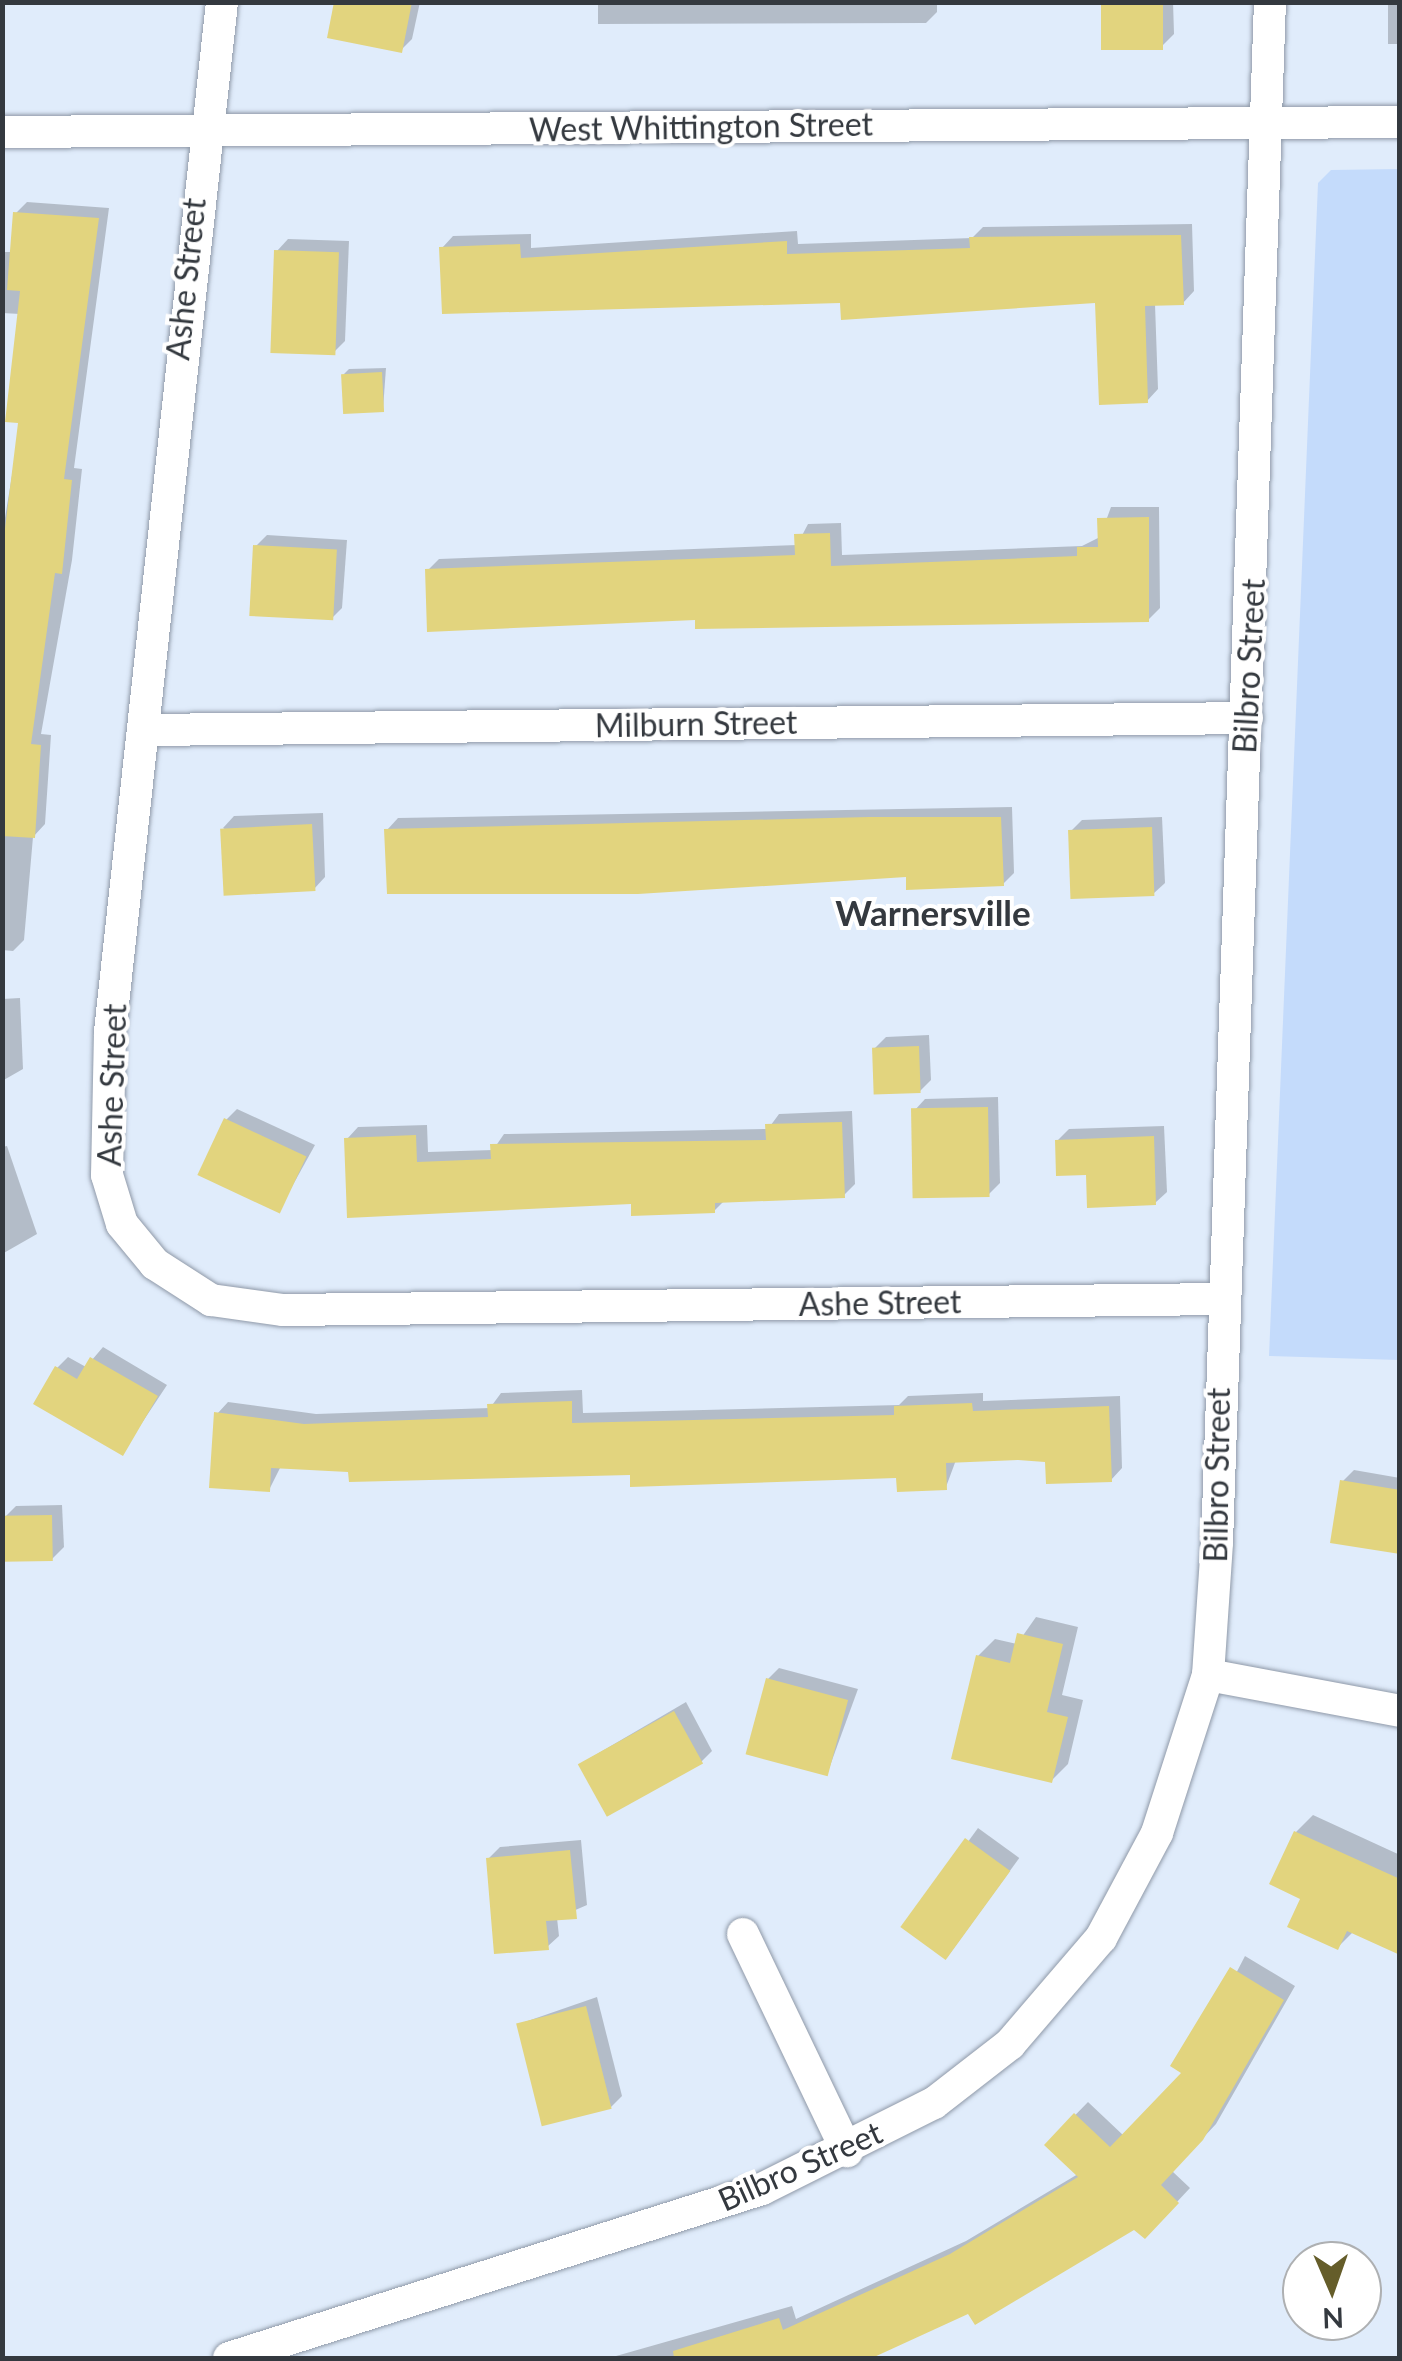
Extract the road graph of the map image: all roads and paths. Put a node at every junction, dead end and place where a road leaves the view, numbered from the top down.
1 (222, 2) edge
2 (1270, 2) edge
3 (1271, 121) junction
4 (1400, 122) edge
5 (2, 132) edge
6 (202, 132) junction
7 (1247, 718) junction
8 (144, 730) junction
9 (1219, 1299) junction
10 (1208, 1675) junction
11 (1400, 1710) edge
12 (744, 1934) dead end
13 (847, 2152) junction
14 (229, 2358) edge

1 - 6 street, Ashe Street
2 - 3 street, Bilbro Street
3 - 4 street, West Whittington Street
3 - 6 street, West Whittington Street
3 - 7 street, Bilbro Street
5 - 6 street, West Whittington Street
6 - 8 street, Ashe Street
7 - 8 street, Milburn Street
7 - 9 street, Bilbro Street
8 - 9 street, Ashe Street
9 - 10 street, Bilbro Street
10 - 11 street
10 - 13 street, Bilbro Street
12 - 13 street
13 - 14 street, Bilbro Street

